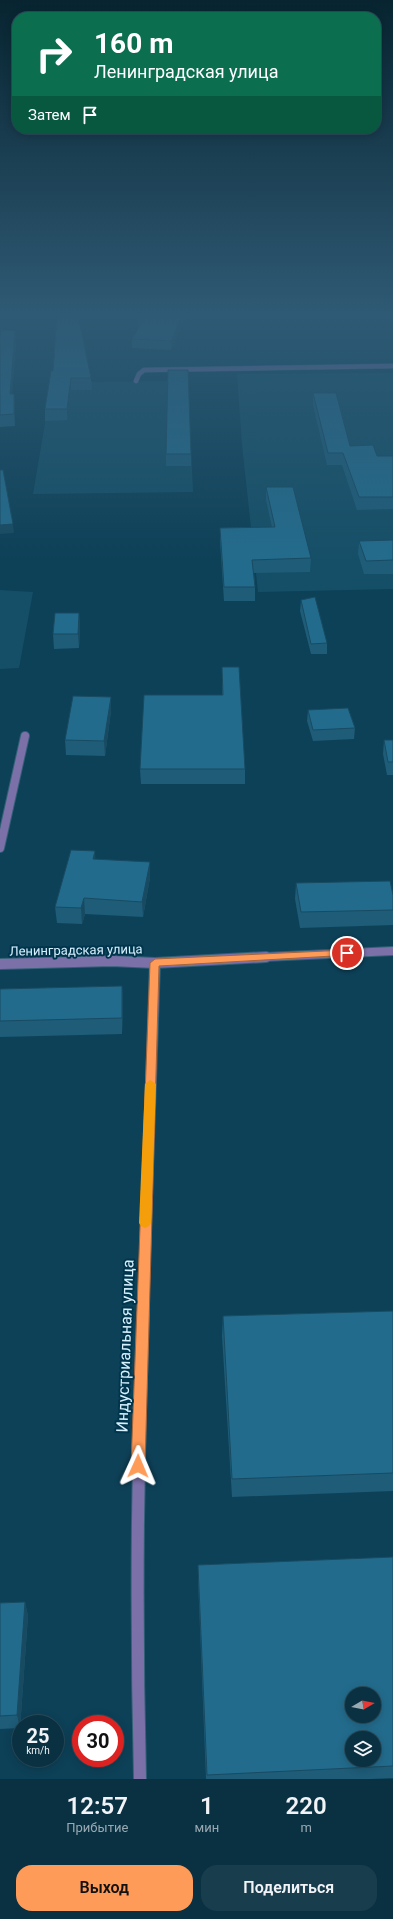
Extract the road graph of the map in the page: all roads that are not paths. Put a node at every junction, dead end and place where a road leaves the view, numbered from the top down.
1 (25, 736) dead end
2 (0, 848) edge
3 (393, 951) edge
4 (0, 956) edge
5 (155, 963) junction
6 (4, 964) edge
7 (140, 1779) edge

1 - 2 street
3 - 5 street, Ленинградская улица
4 - 6 street
5 - 6 street, Ленинградская улица
5 - 7 street, Индустриальная улица

